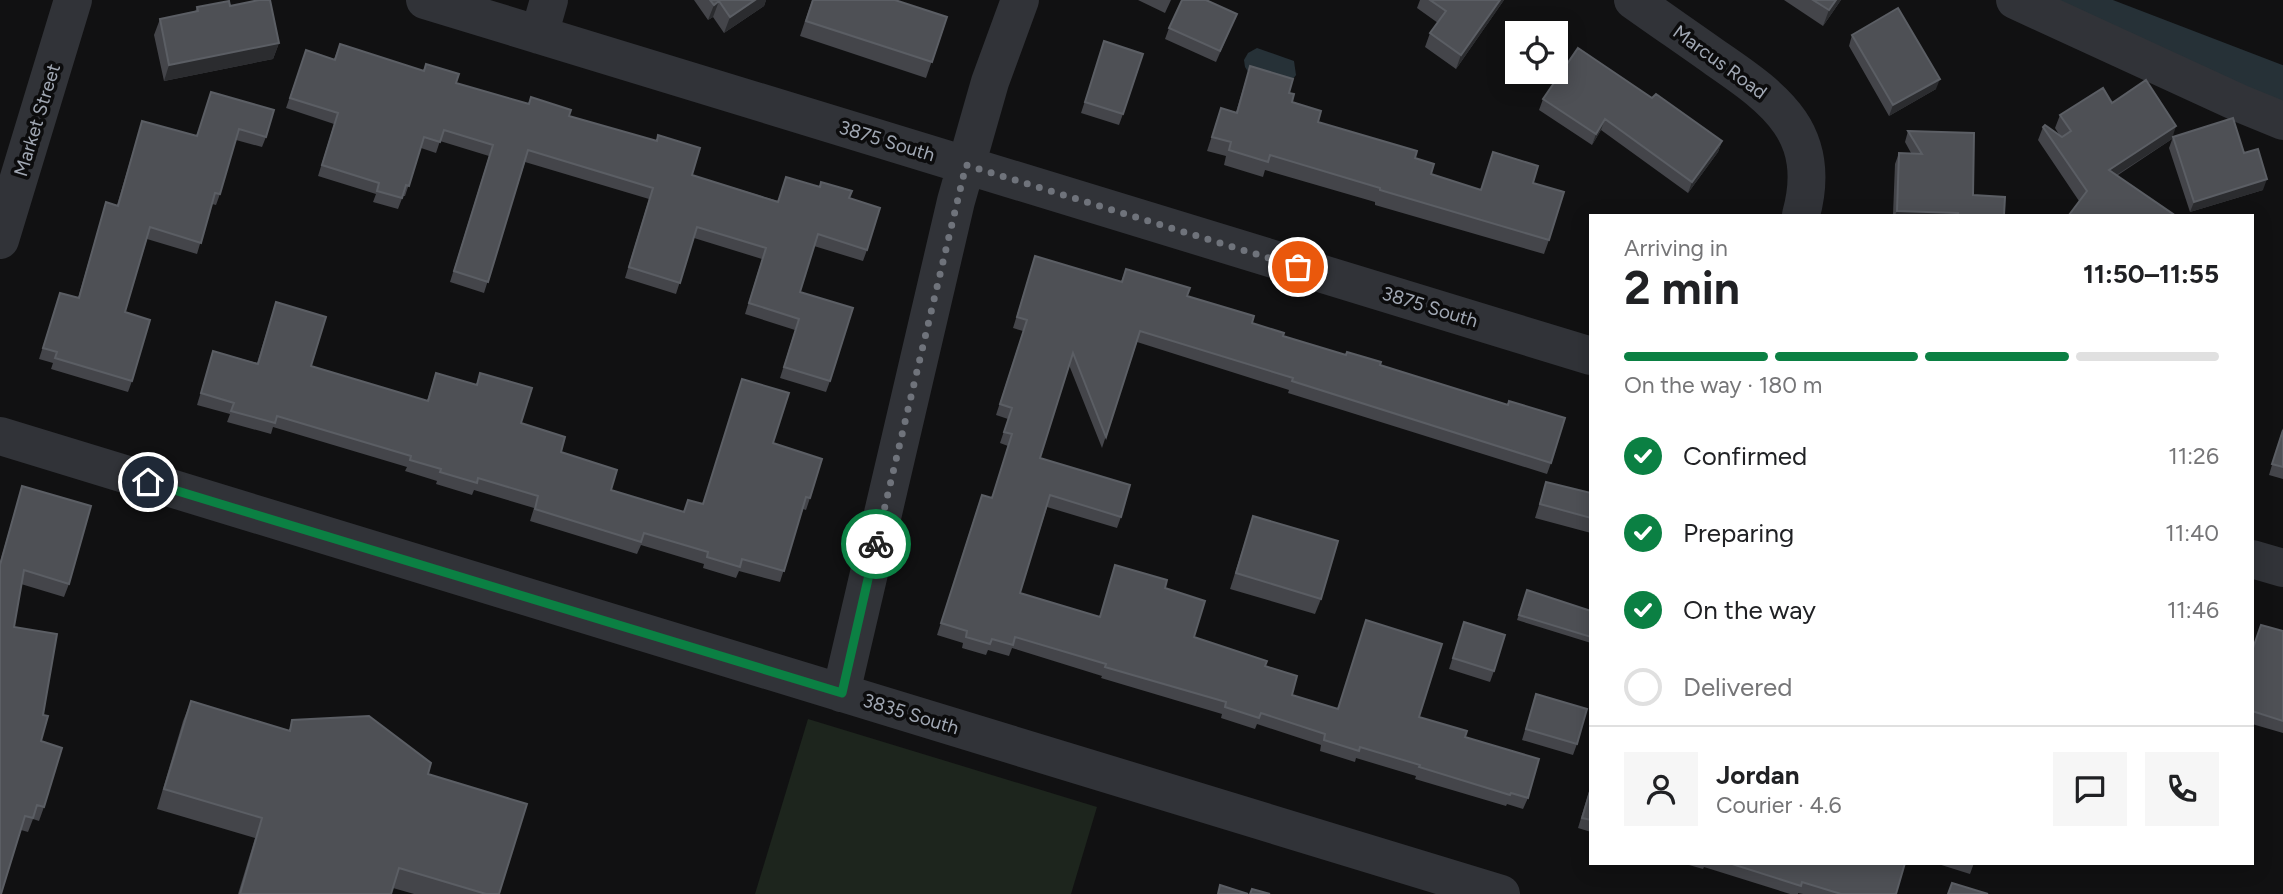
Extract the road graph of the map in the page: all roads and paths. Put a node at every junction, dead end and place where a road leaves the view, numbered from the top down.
1 (74, 0) edge
2 (425, 0) edge
3 (1020, 0) edge
4 (1633, 0) edge
5 (2015, 0) edge
6 (544, 17) edge
7 (2283, 121) edge
8 (966, 165) junction
9 (1801, 214) edge
10 (0, 240) edge
11 (1589, 355) edge
12 (0, 436) edge
13 (2254, 560) edge
14 (2283, 568) edge
15 (842, 693) junction
16 (1430, 884) edge
17 (1501, 894) edge

1 - 10 street, Market Street
2 - 6 street, 3875 South
3 - 8 street
4 - 9 street, Marcus Road
5 - 7 street
6 - 8 street, 3875 South
8 - 11 street, 3875 South
8 - 15 street
12 - 15 street, 3835 South
13 - 14 street
15 - 16 street, 3835 South
16 - 17 street, 3835 South

